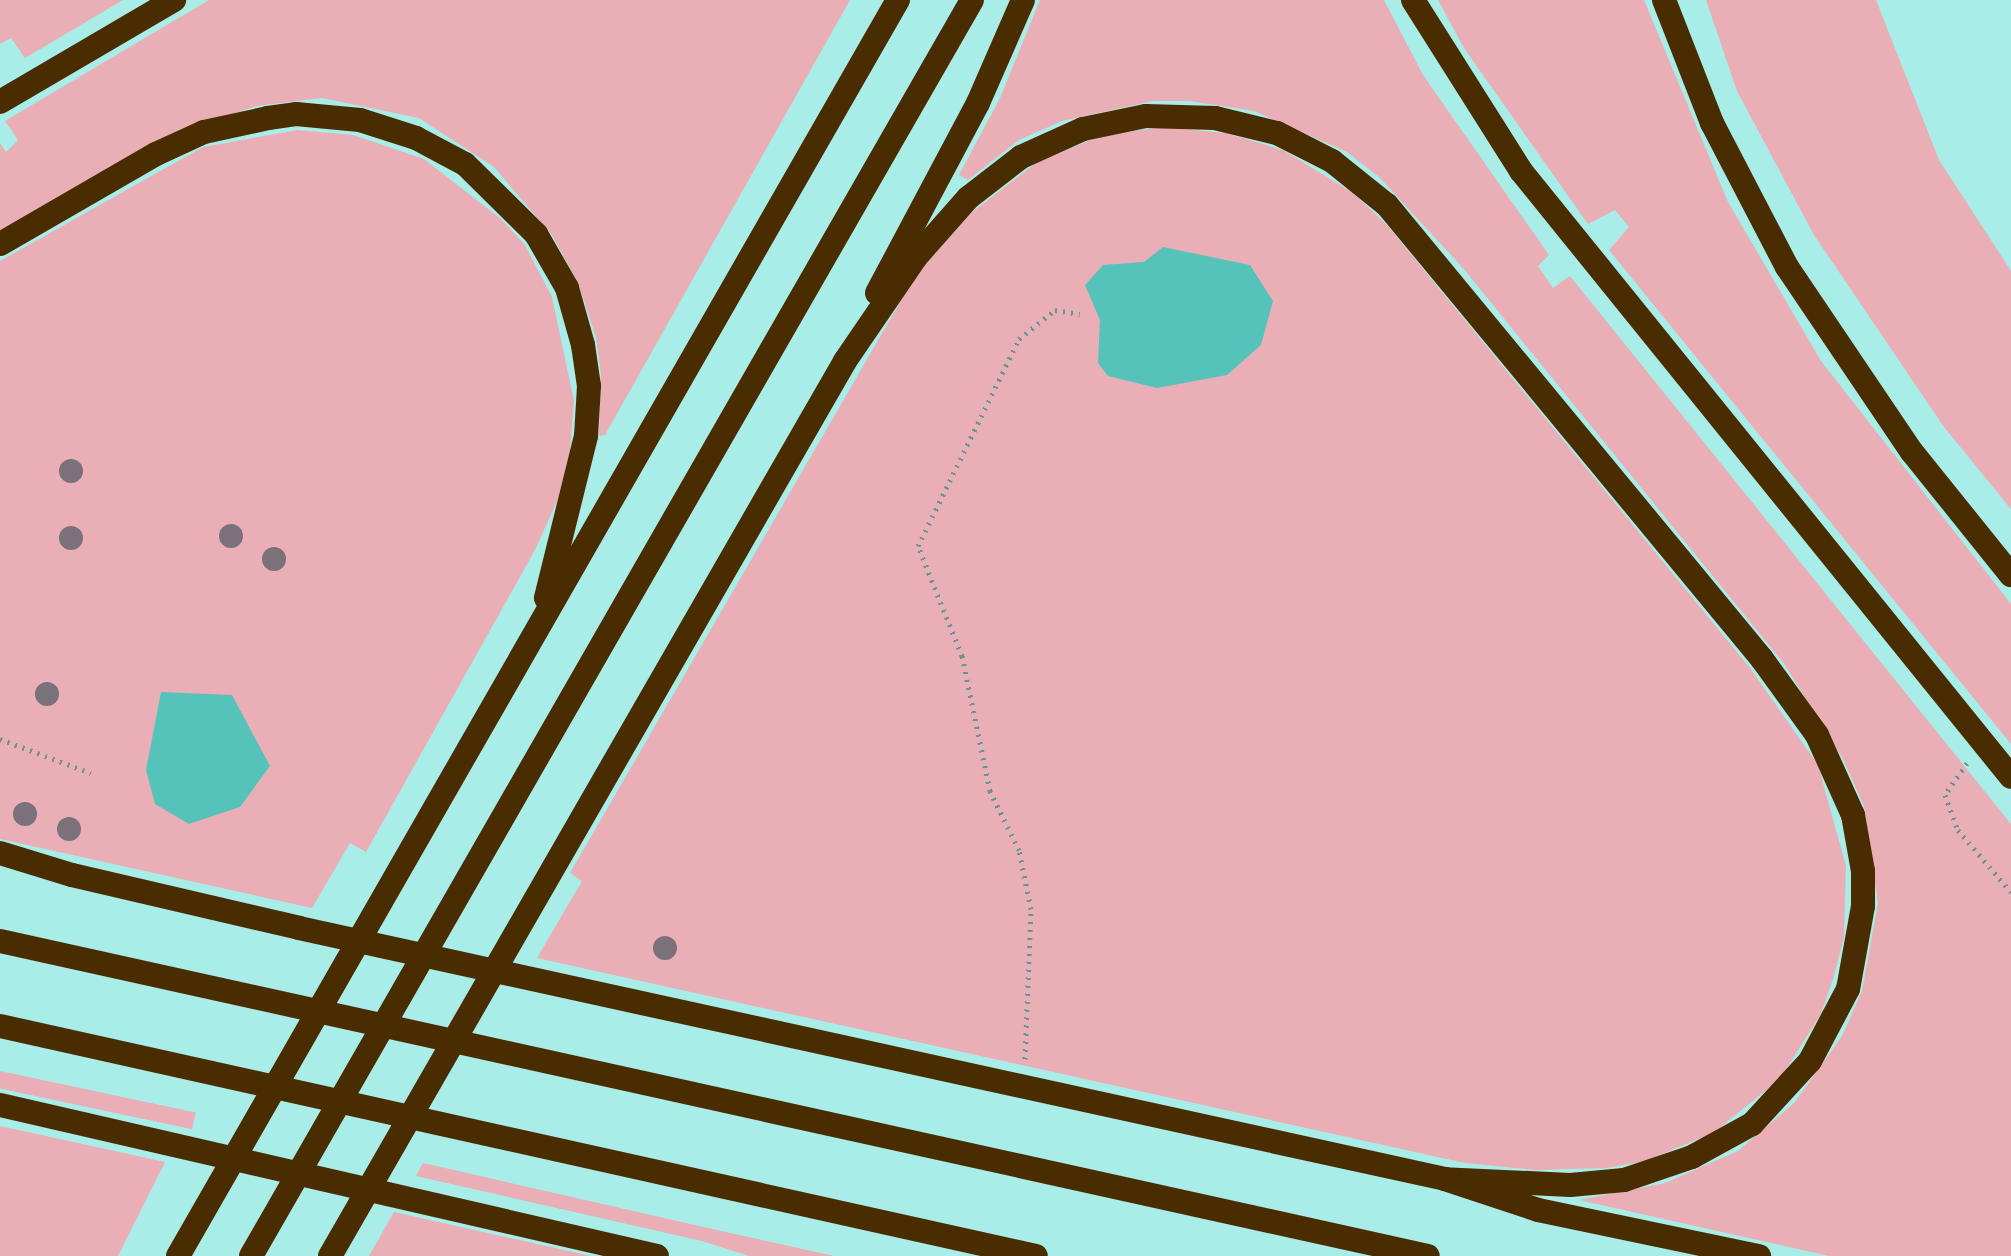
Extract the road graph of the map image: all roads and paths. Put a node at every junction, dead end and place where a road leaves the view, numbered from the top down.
1 (174, 0) edge
2 (898, 0) edge
3 (972, 0) edge
4 (1023, 0) edge
5 (1413, 0) edge
6 (1664, 0) edge
7 (0, 102) edge
8 (0, 244) edge
9 (1080, 314) dead end
10 (845, 361) junction
11 (2011, 575) edge
12 (538, 629) junction
13 (0, 739) edge
14 (1986, 747) junction
15 (91, 773) dead end
16 (2011, 777) edge
17 (0, 853) edge
18 (0, 865) edge
19 (72, 875) junction
20 (2011, 892) edge
21 (0, 941) edge
22 (0, 1026) edge
23 (1023, 1088) junction
24 (0, 1105) edge
25 (1445, 1179) junction
26 (178, 1256) edge
27 (251, 1256) edge
28 (330, 1256) edge
29 (657, 1256) edge
30 (1036, 1256) edge
31 (1428, 1256) edge
32 (1759, 1256) edge

1 - 7 highway
2 - 12 highway
3 - 27 highway
4 - 10 highway
5 - 14 highway
6 - 11 highway
8 - 12 highway
9 - 23 path
10 - 25 highway
10 - 28 highway
12 - 26 highway
13 - 15 path
14 - 16 highway
14 - 20 path
17 - 19 highway
18 - 19 highway
19 - 23 highway
21 - 31 highway
22 - 30 highway
23 - 25 highway
24 - 29 highway
25 - 32 highway

